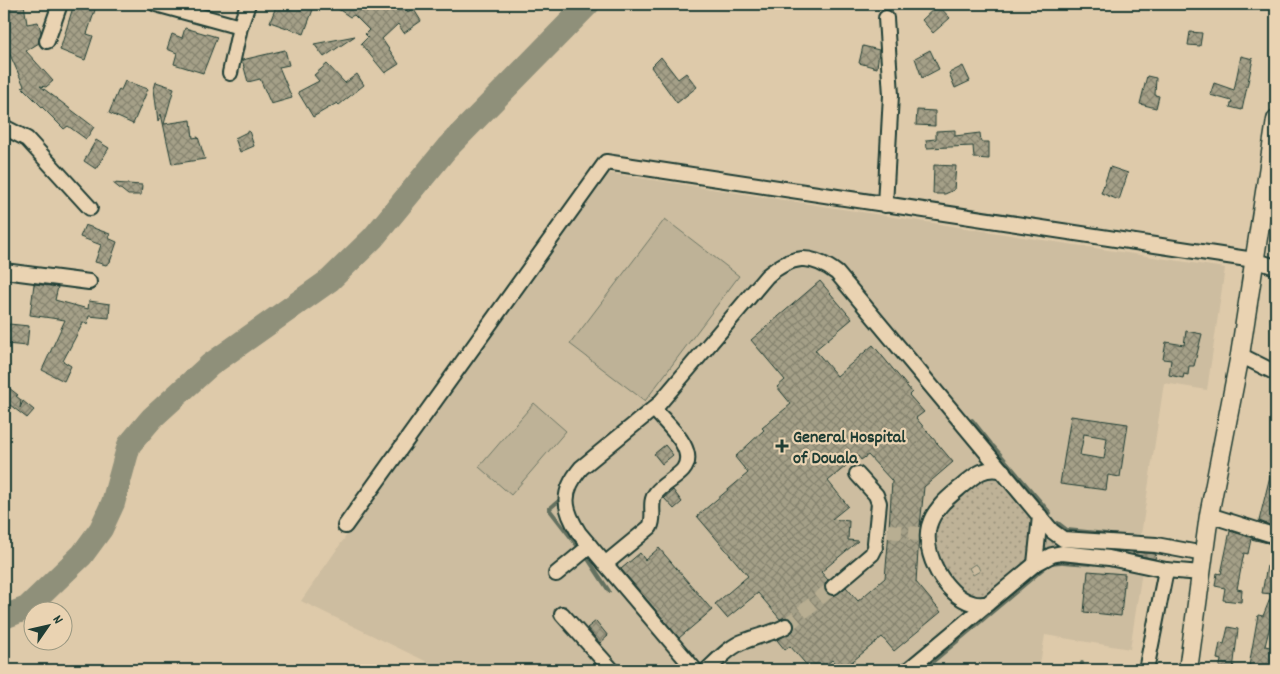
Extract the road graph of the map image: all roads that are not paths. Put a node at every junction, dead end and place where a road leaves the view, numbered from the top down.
1 (60, 4) edge
2 (156, 4) edge
3 (248, 4) edge
4 (886, 18) dead end
5 (240, 27) junction
6 (47, 40) dead end
7 (230, 73) dead end
8 (1276, 120) edge
9 (4, 127) edge
10 (885, 205) junction
11 (90, 208) dead end
12 (1254, 260) junction
13 (1276, 267) edge
14 (4, 271) edge
15 (89, 282) dead end
16 (1240, 355) junction
17 (1276, 374) edge
18 (654, 409) junction
19 (1002, 471) junction
20 (857, 474) dead end
21 (1209, 515) junction
22 (1040, 516) junction
23 (345, 526) dead end
24 (1276, 536) edge
25 (590, 546) junction
26 (1204, 554) junction
27 (605, 564) junction
28 (1035, 564) junction
29 (1166, 570) junction
30 (1201, 572) junction
31 (556, 574) dead end
32 (833, 587) tunnel mouth
33 (987, 604) junction
34 (562, 614) dead end
35 (786, 626) tunnel mouth
36 (612, 670) edge
37 (696, 670) edge
38 (707, 670) edge
39 (908, 670) edge
40 (1146, 670) edge
41 (1188, 670) edge

1 - 6 street
2 - 5 street
3 - 5 street
4 - 10 street
5 - 7 street
8 - 12 main road
9 - 11 street
10 - 12 street
10 - 23 street
12 - 13 street
12 - 16 main road
14 - 15 street
16 - 17 street
16 - 21 main road
18 - 19 street
18 - 25 street
18 - 27 street
19 - 22 street
19 - 33 street
20 - 32 street
21 - 24 street
21 - 26 main road
22 - 26 street
22 - 28 street
25 - 27 street
25 - 31 street
26 - 30 main road
27 - 37 street
28 - 29 street
28 - 33 street
29 - 30 street
29 - 40 street
30 - 41 main road
33 - 39 street
34 - 36 street
35 - 38 street

